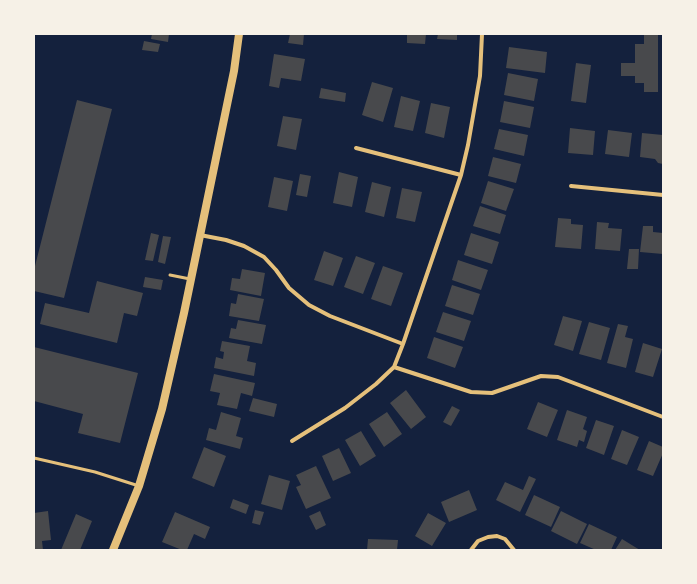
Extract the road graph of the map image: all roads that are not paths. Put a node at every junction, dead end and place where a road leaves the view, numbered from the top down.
1 (239, 34) edge
2 (482, 34) edge
3 (356, 148) dead end
4 (461, 175) junction
5 (571, 186) dead end
6 (663, 195) edge
7 (200, 235) junction
8 (170, 275) dead end
9 (191, 279) junction
10 (404, 344) junction
11 (394, 366) junction
12 (663, 416) edge
13 (292, 441) dead end
14 (34, 458) edge
15 (139, 486) junction
16 (113, 550) edge
17 (471, 550) edge
18 (514, 550) edge

1 - 7 main road
2 - 4 street
3 - 4 street
4 - 10 street
5 - 6 street
7 - 9 main road
7 - 10 street
8 - 9 lane
9 - 15 main road
10 - 11 street
11 - 12 street
11 - 13 street
14 - 15 lane
15 - 16 main road
17 - 18 street

